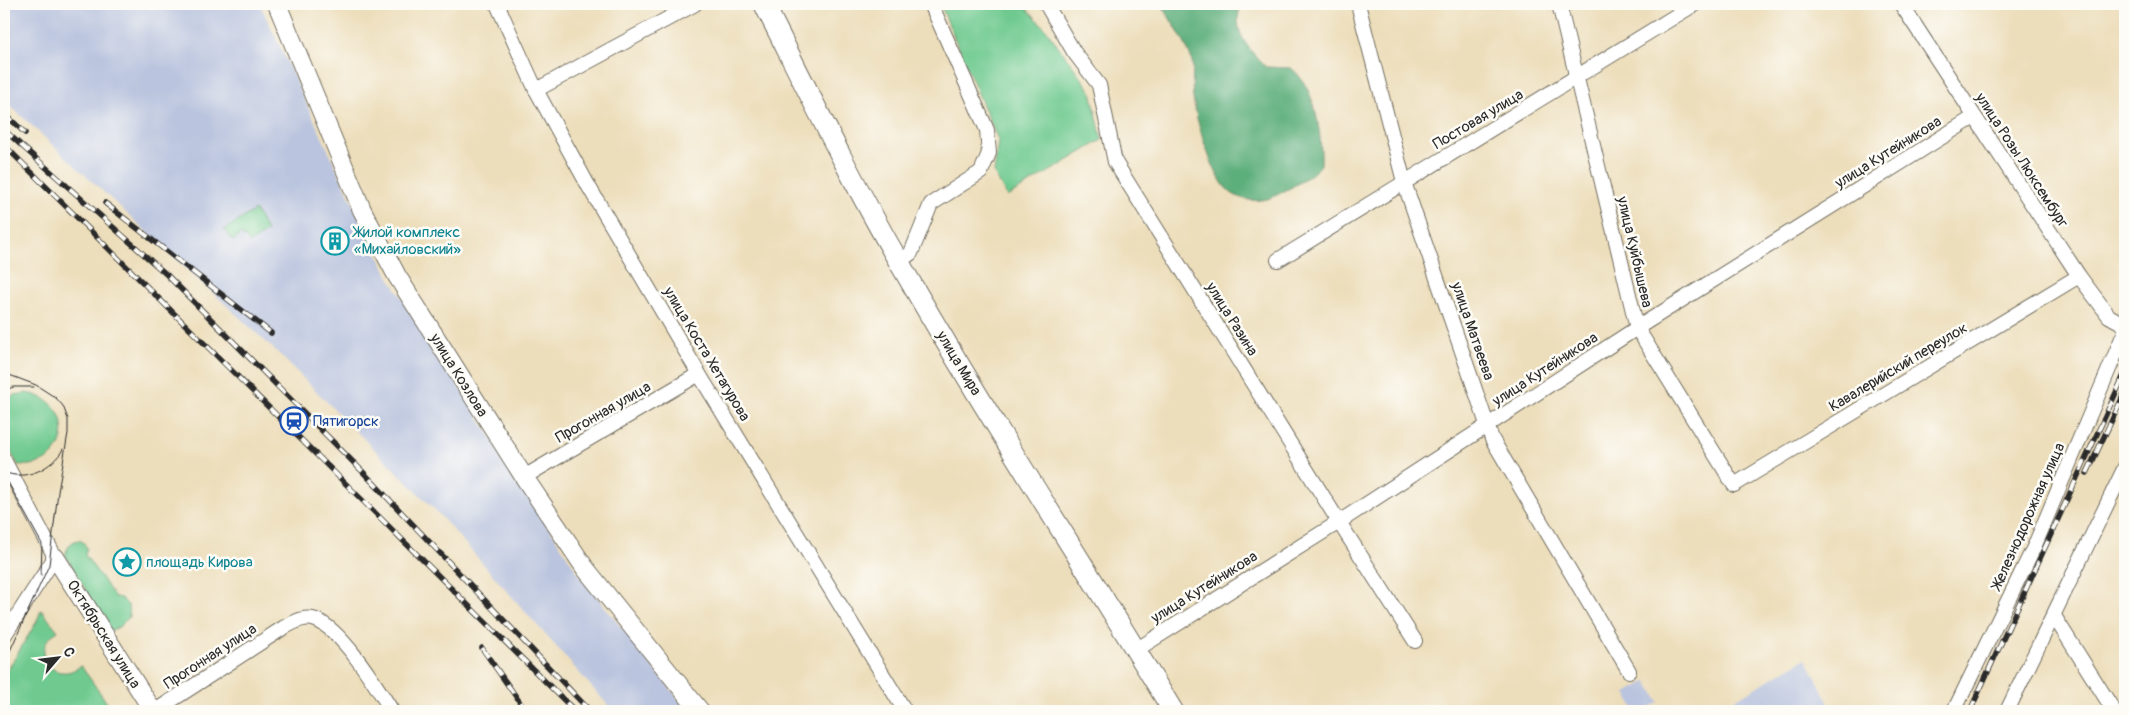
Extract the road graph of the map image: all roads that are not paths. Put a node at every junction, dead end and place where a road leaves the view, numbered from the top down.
1 (277, 4) edge
2 (496, 4) edge
3 (695, 4) edge
4 (764, 4) edge
5 (932, 4) edge
6 (1046, 4) edge
7 (1358, 4) edge
8 (1559, 4) edge
9 (1695, 4) edge
10 (1901, 4) edge
11 (1578, 78) junction
12 (536, 90) junction
13 (1974, 118) junction
14 (1404, 182) junction
15 (1278, 260) dead end
16 (898, 262) junction
17 (2079, 276) junction
18 (2125, 325) edge
19 (1637, 328) junction
20 (2125, 331) edge
21 (699, 374) junction
22 (1488, 425) junction
23 (4, 460) edge
24 (2125, 467) edge
25 (524, 477) junction
26 (1734, 485) joint
27 (1338, 522) junction
28 (56, 557) junction
29 (2054, 616) junction
30 (4, 636) edge
31 (1415, 641) dead end
32 (1136, 650) junction
33 (1629, 671) dead end
34 (154, 711) edge
35 (392, 711) edge
36 (700, 711) edge
37 (905, 711) edge
38 (1172, 711) edge
39 (1954, 711) edge
40 (2007, 711) edge
41 (2114, 711) edge

1 - 25 street, улица Козлова
2 - 12 street, улица Коста Хетагурова
3 - 12 street
4 - 16 main road, улица Мира
5 - 16 street
6 - 27 street, улица Разина
7 - 14 street, улица Матвеева
8 - 11 street, улица Куйбышева
9 - 11 street, Постовая улица
10 - 13 street, улица Розы Люксембург
11 - 14 street, Постовая улица
11 - 19 street, улица Куйбышева
12 - 21 street, улица Коста Хетагурова
13 - 17 street, улица Розы Люксембург
13 - 19 street, улица Кутейникова
14 - 15 street, Постовая улица
14 - 22 street, улица Матвеева
16 - 32 main road, улица Мира
17 - 18 street, улица Розы Люксембург
17 - 26 street, Кавалерийский переулок
19 - 22 street, улица Кутейникова
19 - 26 street, улица Куйбышева
20 - 39 street, Железнодорожная улица
21 - 25 street, Прогонная улица
21 - 37 street, улица Коста Хетагурова
22 - 27 street, улица Кутейникова
22 - 33 street, улица Матвеева
23 - 28 street
24 - 29 street
25 - 36 street, улица Козлова
27 - 31 street, улица Разина
27 - 32 street, улица Кутейникова
28 - 30 street
28 - 34 street, Октябрьская улица
29 - 40 street
29 - 41 street
32 - 38 main road, улица Мира
34 - 35 street, Прогонная улица

